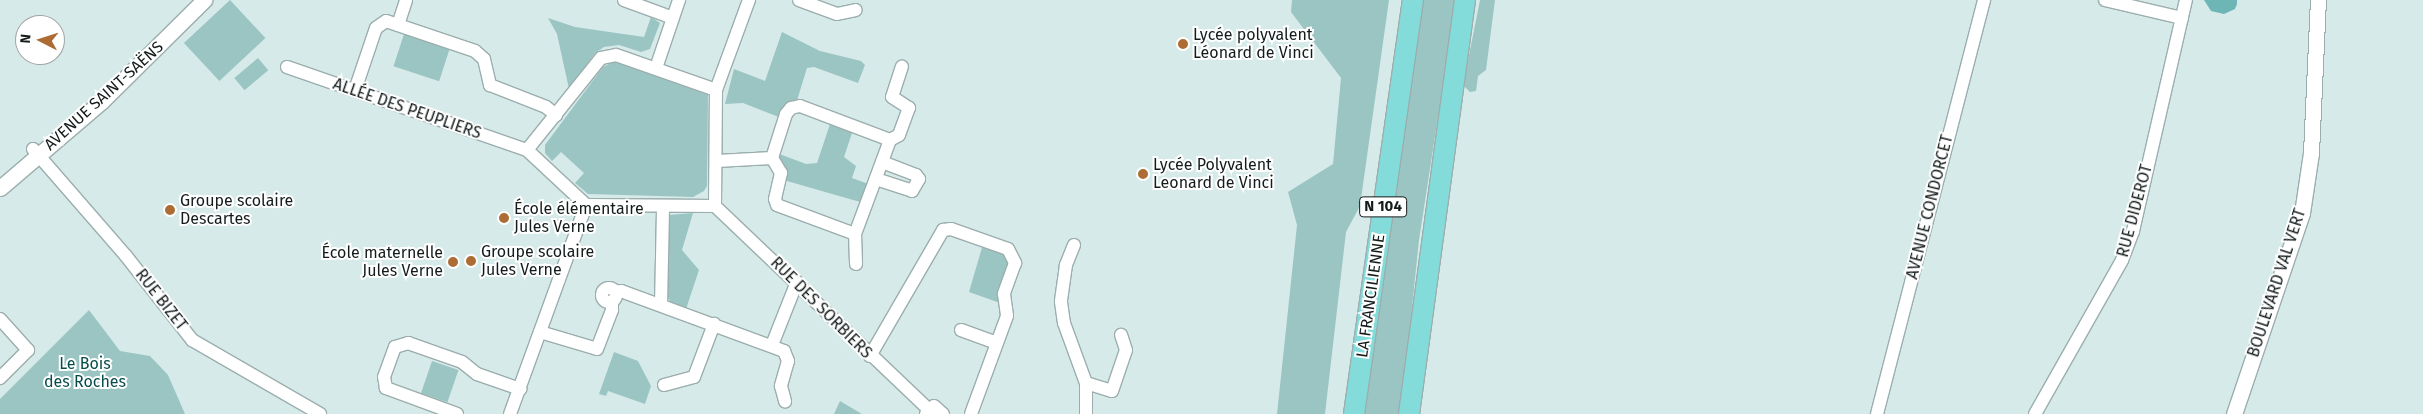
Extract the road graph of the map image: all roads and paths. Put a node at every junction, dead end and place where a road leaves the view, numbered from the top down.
1 (196, 0) edge
2 (204, 0) edge
3 (406, 0) edge
4 (624, 0) edge
5 (679, 0) edge
6 (749, 0) edge
7 (799, 0) edge
8 (1413, 0) edge
9 (1465, 0) edge
10 (1984, 0) edge
11 (2105, 0) edge
12 (2186, 0) edge
13 (2318, 0) edge
14 (856, 10) dead end
15 (673, 18) junction
16 (2182, 18) junction
17 (398, 25) junction
18 (287, 67) dead end
19 (902, 67) dead end
20 (656, 68) junction
21 (355, 90) junction
22 (716, 90) junction
23 (556, 115) junction
24 (890, 140) junction
25 (527, 150) junction
26 (36, 152) junction
27 (772, 158) junction
28 (717, 161) junction
29 (882, 162) junction
30 (0, 177) edge
31 (876, 179) junction
32 (0, 188) edge
33 (586, 205) junction
34 (663, 206) junction
35 (715, 206) junction
36 (855, 234) junction
37 (1074, 246) dead end
38 (856, 264) dead end
39 (797, 282) junction
40 (661, 305) junction
41 (0, 319) edge
42 (714, 324) junction
43 (961, 330) dead end
44 (540, 332) junction
45 (1121, 335) dead end
46 (997, 343) junction
47 (772, 345) junction
48 (870, 356) junction
49 (0, 378) edge
50 (1086, 383) junction
51 (664, 385) dead end
52 (520, 389) junction
53 (785, 401) dead end
54 (927, 412) edge
55 (320, 414) edge
56 (457, 414) edge
57 (510, 414) edge
58 (943, 414) edge
59 (971, 414) edge
60 (1086, 414) edge
61 (1354, 414) edge
62 (1409, 414) edge
63 (1877, 414) edge
64 (2035, 414) edge
65 (2234, 414) edge

1 - 26 street, AVENUE SAINT-SAËNS
2 - 26 street, AVENUE SAINT-SAËNS
3 - 17 street
4 - 15 street
5 - 15 street
6 - 22 street
7 - 14 street
8 - 61 highway, LA FRANCILIENNE / N 104
9 - 62 highway
10 - 63 street, AVENUE CONDORCET
11 - 16 street
12 - 16 street, RUE DIDEROT
13 - 65 street, BOULEVARD VAL VERT
15 - 20 street
16 - 64 street, RUE DIDEROT
17 - 21 street
17 - 23 street
18 - 21 street, ALLÉE DES PEUPLIERS
19 - 24 street
20 - 22 street
20 - 23 street
21 - 25 street, ALLÉE DES PEUPLIERS
22 - 28 street
23 - 25 street
24 - 27 street
24 - 29 street
25 - 33 street
26 - 30 street, AVENUE SAINT-SAËNS
26 - 32 street, AVENUE SAINT-SAËNS
26 - 55 street, RUE BIZET
27 - 28 street
27 - 36 street
28 - 35 street
29 - 31 street
29 - 31 street
31 - 36 street
33 - 34 street
33 - 44 street
34 - 35 street
34 - 40 street
35 - 39 street, RUE DES SORBIERS
36 - 38 street
37 - 50 street
39 - 47 street
39 - 48 street, RUE DES SORBIERS
40 - 42 street
40 - 44 street
41 - 49 street
42 - 47 street
42 - 51 street
43 - 46 street
44 - 52 street
45 - 50 street
46 - 48 street
46 - 59 street
47 - 53 street
48 - 54 street, RUE DES SORBIERS
50 - 60 street
52 - 56 street
52 - 57 street
54 - 58 street, RUE DES SORBIERS

